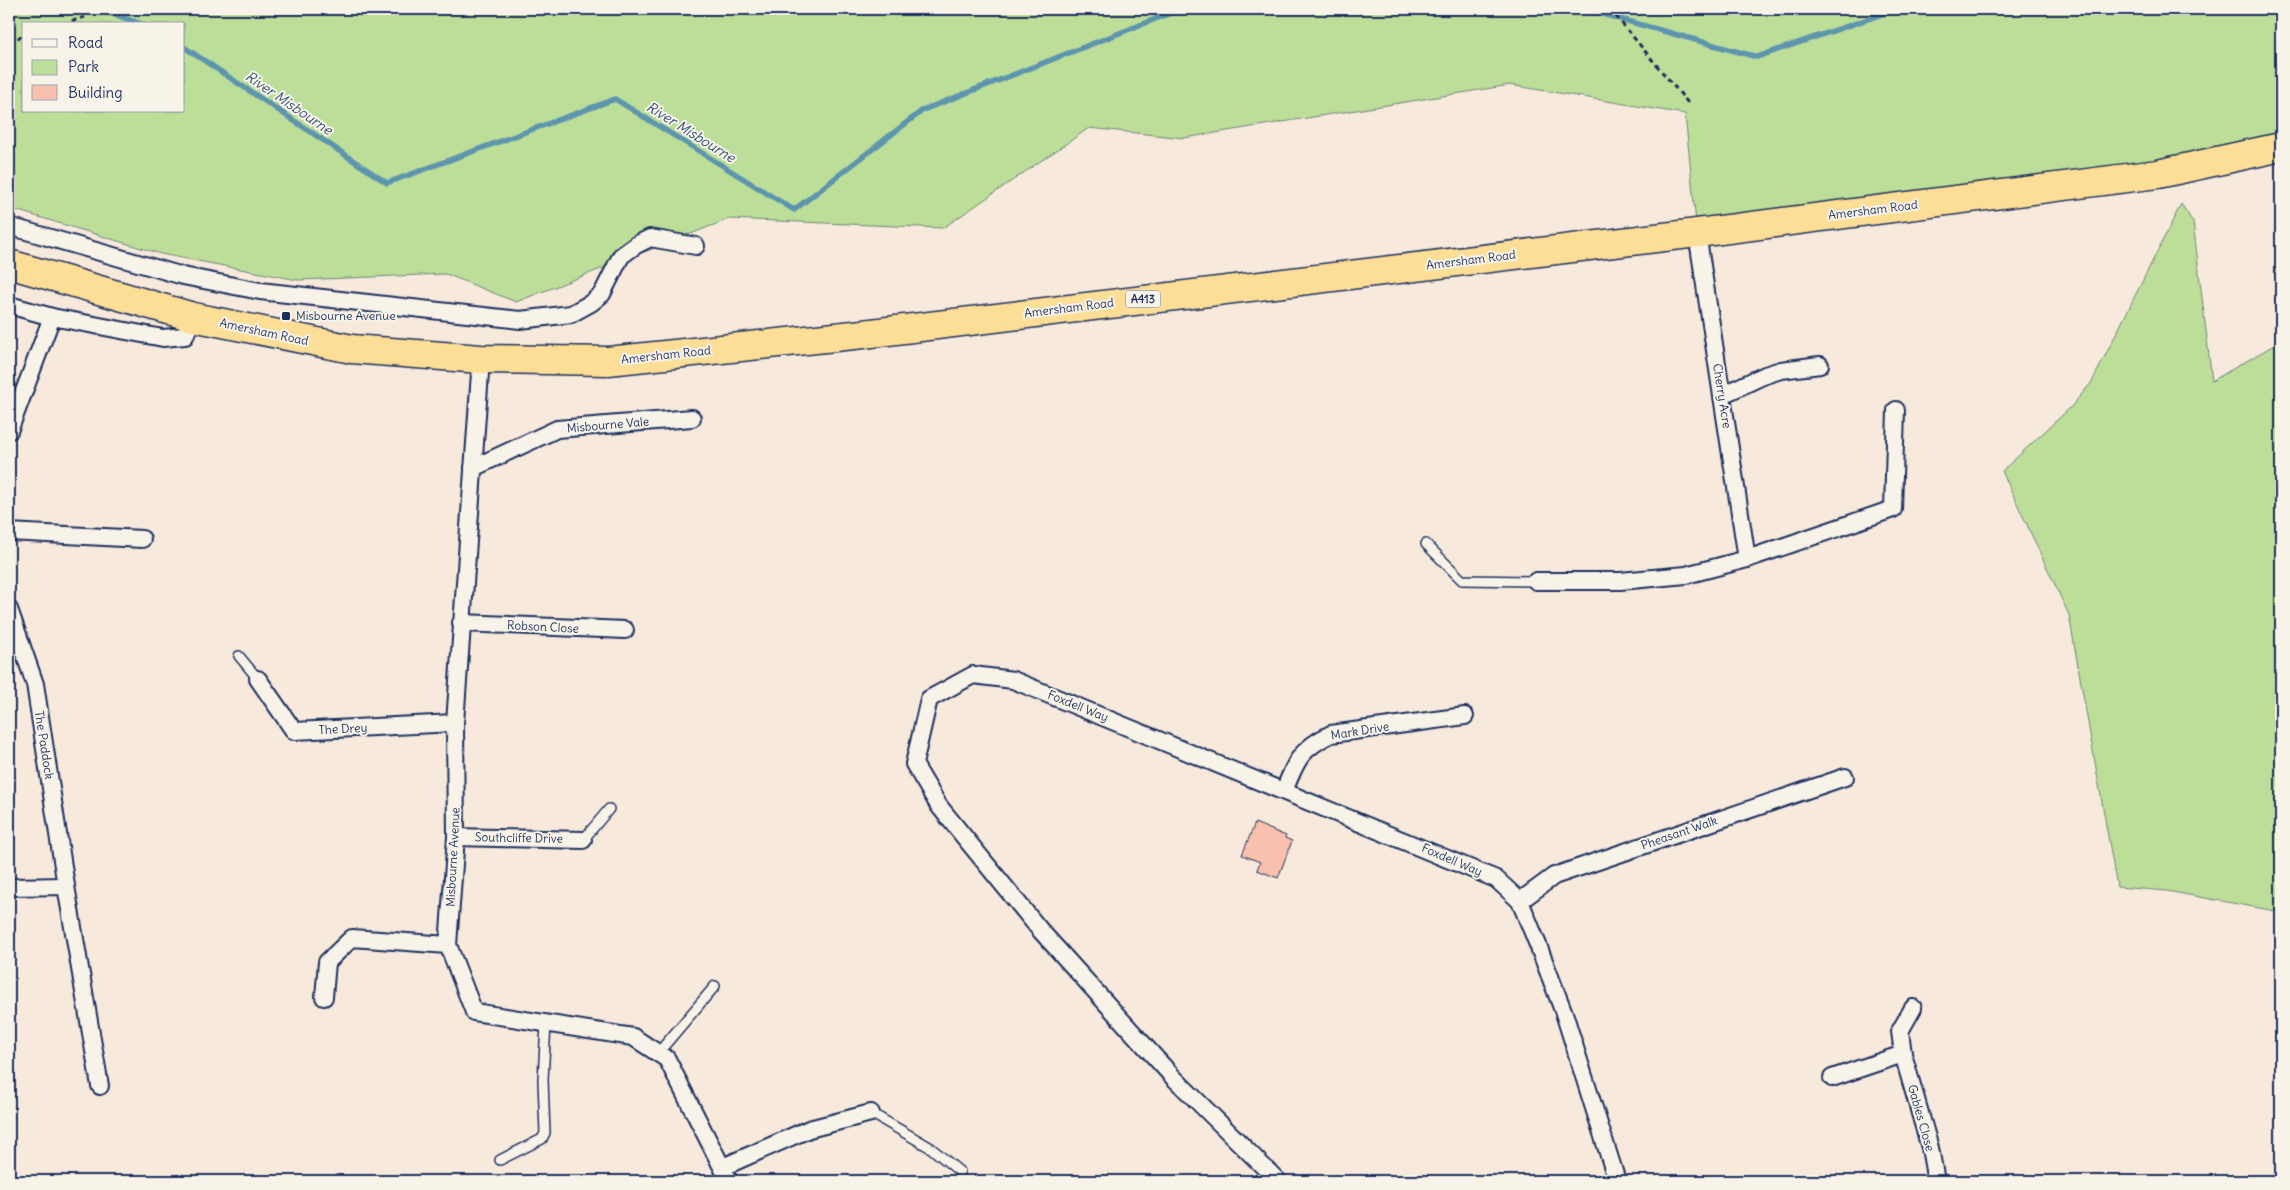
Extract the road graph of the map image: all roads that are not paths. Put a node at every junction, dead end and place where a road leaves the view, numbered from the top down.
1 (2281, 147) edge
2 (9, 226) edge
3 (1697, 233) junction
4 (696, 246) dead end
5 (9, 264) edge
6 (9, 304) edge
7 (52, 317) junction
8 (193, 317) junction
9 (481, 359) junction
10 (1820, 365) dead end
11 (1722, 395) junction
12 (1896, 410) dead end
13 (692, 418) dead end
14 (9, 431) edge
15 (473, 468) junction
16 (9, 532) edge
17 (142, 539) dead end
18 (1426, 544) dead end
19 (1747, 559) junction
20 (1536, 581) joint
21 (9, 609) edge
22 (461, 623) junction
23 (626, 630) dead end
24 (240, 656) dead end
25 (258, 679) joint
26 (1465, 716) dead end
27 (455, 723) junction
28 (1845, 777) dead end
29 (1284, 791) junction
30 (609, 809) dead end
31 (456, 837) junction
32 (583, 840) joint
33 (66, 886) junction
34 (9, 887) edge
35 (1520, 901) junction
36 (448, 945) junction
37 (715, 986) dead end
38 (324, 997) dead end
39 (1913, 1008) dead end
40 (546, 1023) junction
41 (658, 1053) junction
42 (1903, 1054) junction
43 (1832, 1078) dead end
44 (100, 1086) dead end
45 (871, 1113) joint
46 (500, 1160) dead end
47 (960, 1172) dead end
48 (726, 1174) edge
49 (1278, 1181) edge
50 (1616, 1181) edge
51 (1936, 1181) edge

1 - 3 highway, Amersham Road / A413
2 - 4 street
3 - 9 highway, Amersham Road / A413
3 - 11 street, Cherry Acre
5 - 8 highway, Amersham Road / A413
6 - 7 street
7 - 8 street
7 - 14 street
8 - 9 highway, Amersham Road / A413
9 - 15 street, Misbourne Avenue
10 - 11 street
11 - 19 street, Cherry Acre
12 - 19 street
13 - 15 street, Misbourne Vale
15 - 22 street, Misbourne Avenue
16 - 17 street
18 - 20 lane
19 - 20 street
21 - 33 street, The Paddock
22 - 23 street, Robson Close
22 - 27 street, Misbourne Avenue
24 - 25 lane
25 - 27 street, The Drey
26 - 29 street, Mark Drive
27 - 31 street, Misbourne Avenue
28 - 35 street, Pheasant Walk
29 - 35 street, Foxdell Way
29 - 49 street, Foxdell Way
30 - 32 lane
31 - 32 street, Southcliffe Drive
31 - 36 street, Misbourne Avenue
33 - 34 street
33 - 44 street, The Paddock
35 - 50 street, Foxdell Way
36 - 38 street
36 - 40 street, Misbourne Avenue
37 - 41 lane
39 - 42 street, Gables Close
40 - 41 street, Misbourne Avenue
40 - 46 lane
41 - 48 street, Misbourne Avenue
42 - 43 street
42 - 51 street, Gables Close
45 - 47 lane
45 - 48 street

